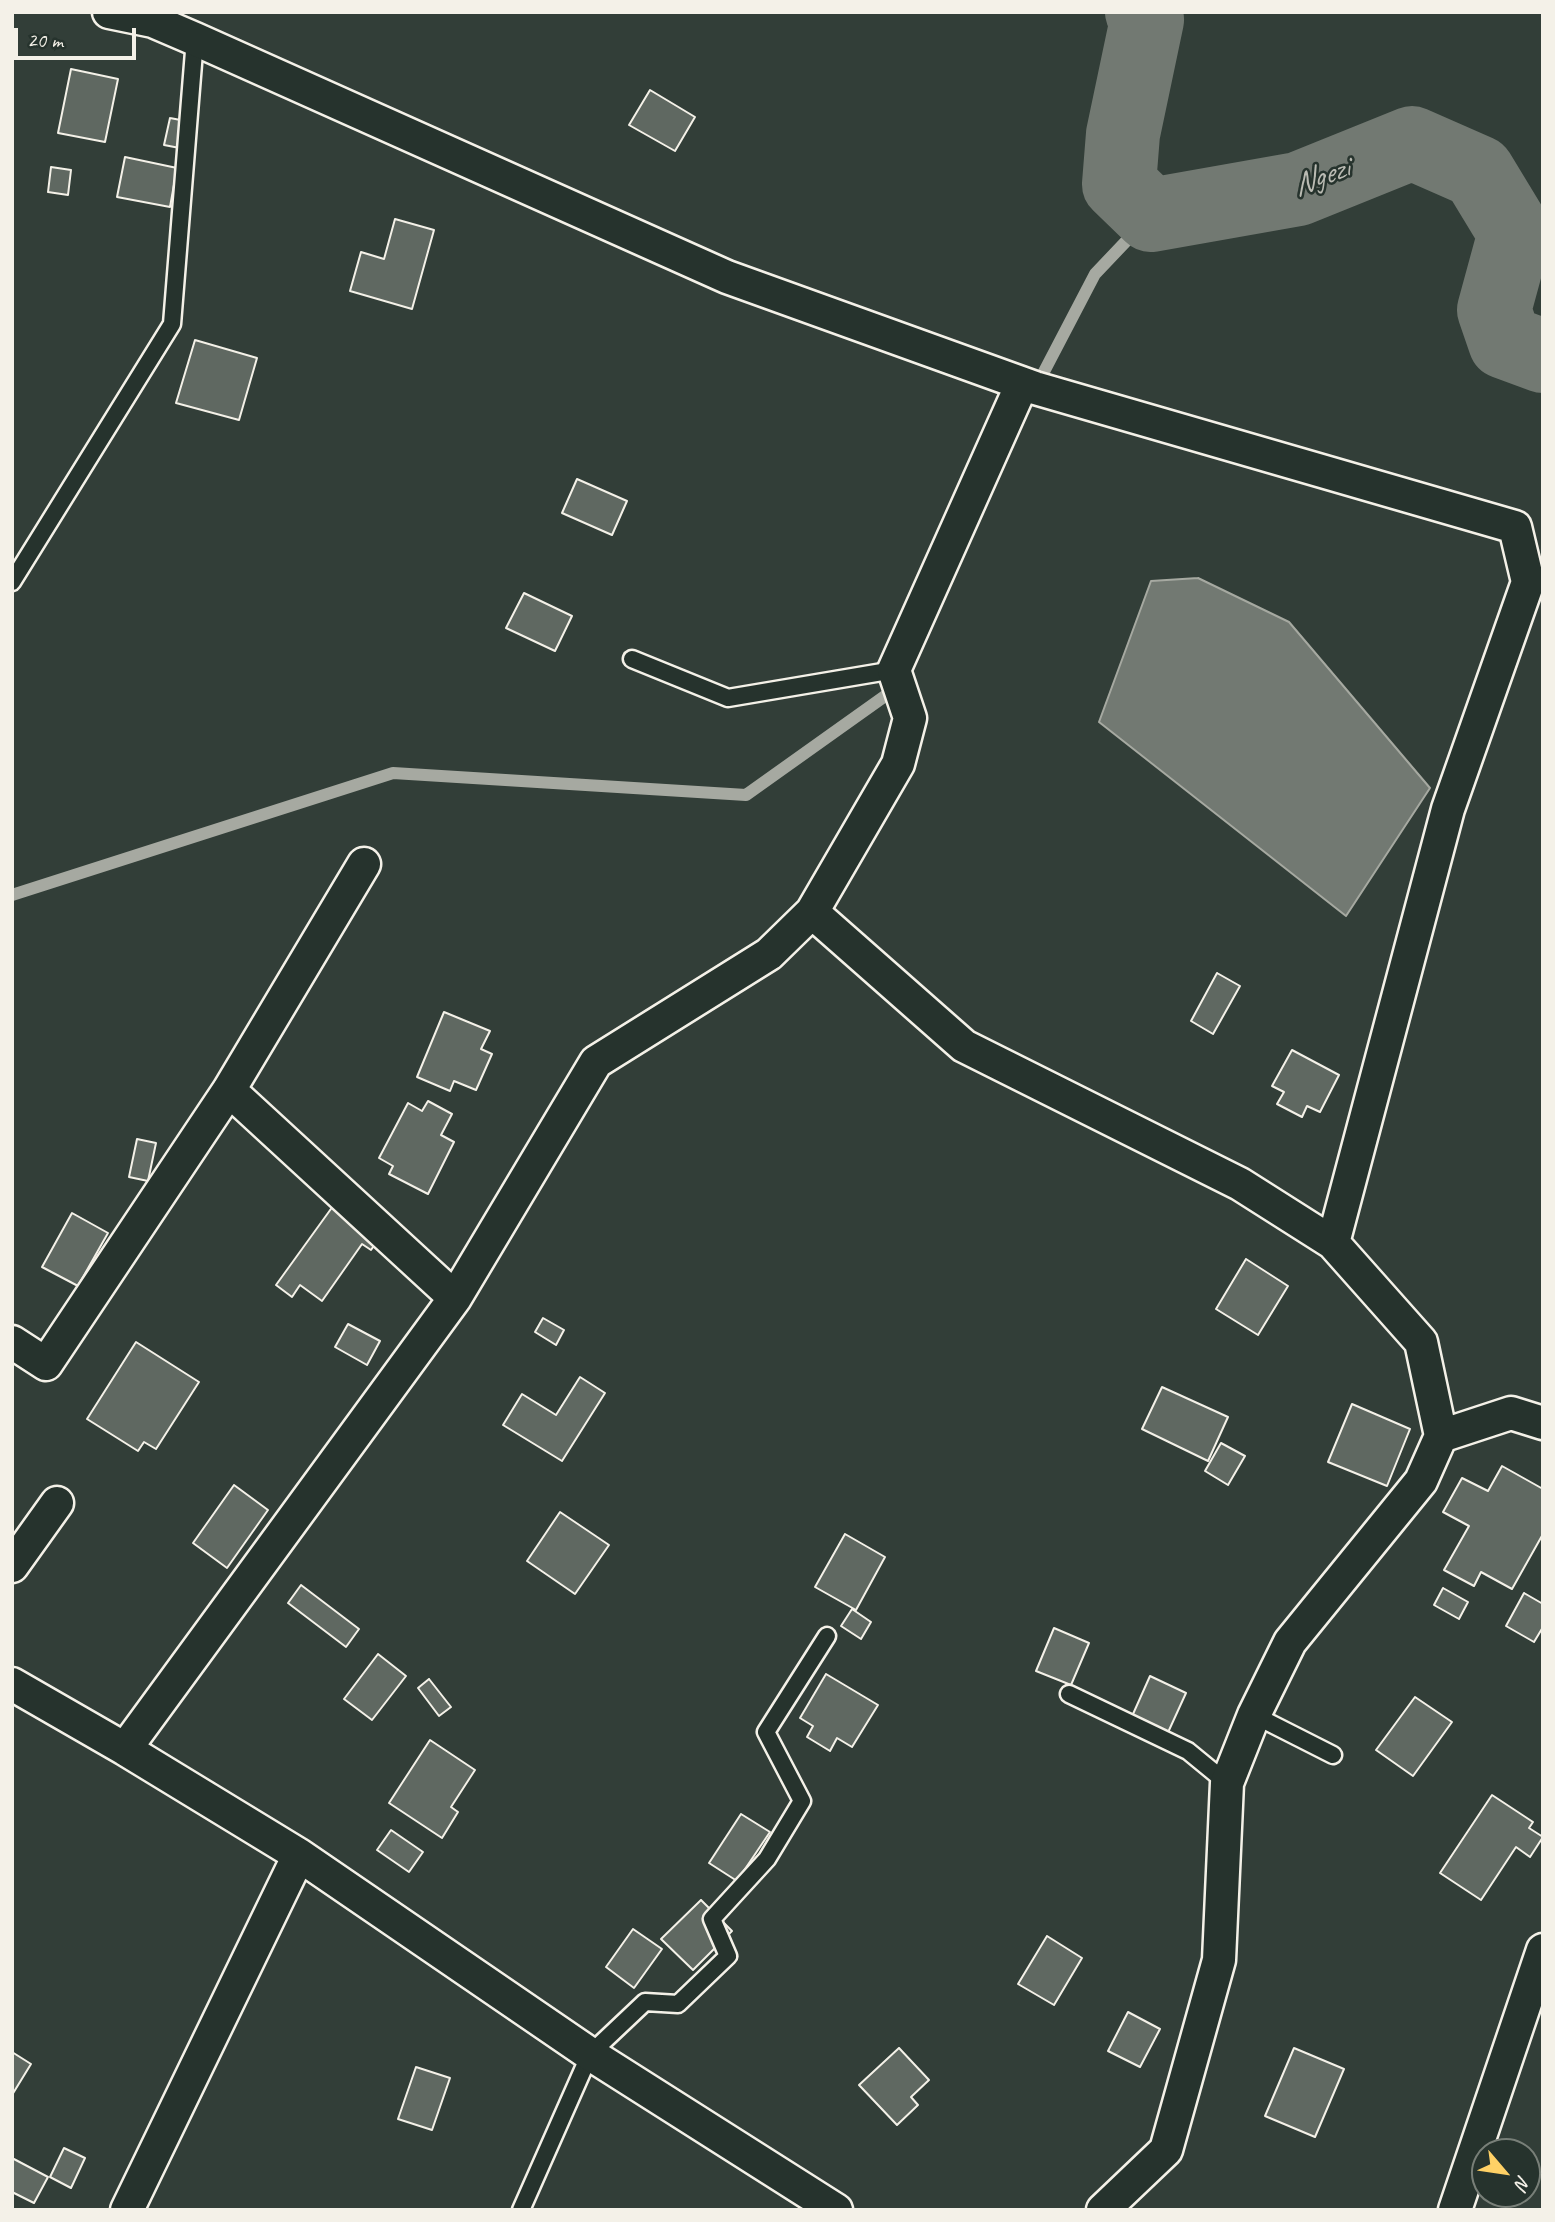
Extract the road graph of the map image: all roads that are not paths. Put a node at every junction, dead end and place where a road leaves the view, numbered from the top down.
1 (109, 12) edge
2 (195, 39) junction
3 (1022, 384) junction
4 (12, 582) edge
5 (632, 659) dead end
6 (894, 670) junction
7 (364, 864) dead end
8 (812, 912) junction
9 (229, 1090) junction
10 (1333, 1243) junction
11 (456, 1298) junction
12 (12, 1342) edge
13 (1543, 1423) edge
14 (1441, 1436) junction
15 (57, 1503) dead end
16 (12, 1566) edge
17 (827, 1636) dead end
18 (12, 1684) edge
19 (1069, 1694) dead end
20 (1254, 1716) junction
21 (125, 1749) junction
22 (1333, 1755) dead end
23 (1227, 1783) junction
24 (299, 1855) junction
25 (1543, 1950) edge
26 (590, 2054) junction
27 (127, 2210) edge
28 (521, 2210) edge
29 (836, 2210) edge
30 (1103, 2210) edge
31 (1455, 2210) edge

1 - 2 street
2 - 3 street
2 - 4 lane
3 - 6 street
3 - 10 street
5 - 6 lane
6 - 8 street
7 - 9 street
8 - 10 street
8 - 11 street
9 - 11 street
9 - 12 street
10 - 14 street
11 - 21 street
13 - 14 street
14 - 20 street
15 - 16 street
17 - 26 lane
18 - 21 street
19 - 23 lane
20 - 22 lane
20 - 23 street
21 - 24 street
23 - 30 street
24 - 26 street
24 - 27 street
25 - 31 street
26 - 28 lane
26 - 29 street

